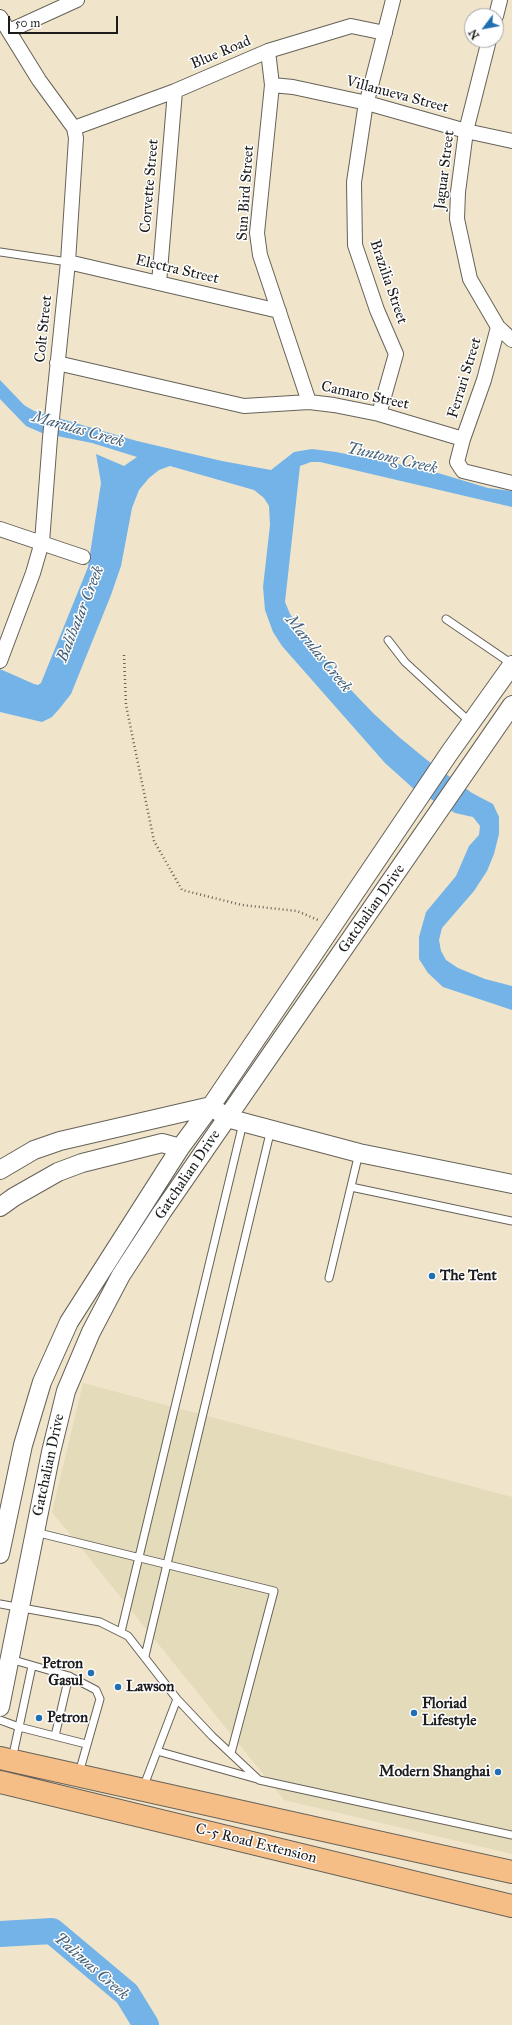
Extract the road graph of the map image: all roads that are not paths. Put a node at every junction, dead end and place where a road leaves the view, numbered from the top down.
1 (77, 0) edge
2 (392, 0) edge
3 (0, 17) edge
4 (9, 31) junction
5 (385, 33) junction
6 (488, 48) edge
7 (268, 51) junction
8 (272, 85) junction
9 (175, 91) junction
10 (366, 106) junction
11 (74, 128) junction
12 (466, 131) junction
13 (512, 141) edge
14 (0, 252) edge
15 (68, 262) junction
16 (159, 283) junction
17 (279, 311) junction
18 (498, 327) junction
19 (512, 340) edge
20 (57, 363) junction
21 (309, 402) junction
22 (379, 414) junction
23 (463, 439) junction
24 (512, 483) edge
25 (0, 528) edge
26 (42, 542) junction
27 (83, 557) dead end
28 (446, 619) dead end
29 (388, 640) dead end
30 (0, 661) edge
31 (512, 665) edge
32 (512, 705) edge
33 (471, 723) junction
34 (211, 1106) junction
35 (235, 1120) junction
36 (271, 1129) junction
37 (180, 1148) junction
38 (359, 1153) junction
39 (0, 1170) edge
40 (512, 1184) edge
41 (351, 1187) junction
42 (0, 1207) edge
43 (512, 1221) edge
44 (329, 1278) dead end
45 (18, 1471) junction
46 (46, 1475) junction
47 (35, 1532) junction
48 (0, 1554) edge
49 (139, 1557) junction
50 (166, 1564) junction
51 (0, 1604) edge
52 (21, 1607) junction
53 (121, 1632) junction
54 (144, 1656) junction
55 (10, 1659) junction
56 (32, 1666) junction
57 (69, 1676) junction
58 (177, 1699) junction
59 (0, 1707) edge
60 (0, 1720) edge
61 (19, 1727) junction
62 (54, 1736) junction
63 (86, 1744) junction
64 (157, 1751) junction
65 (231, 1753) junction
66 (6, 1760) edge
67 (79, 1776) junction
68 (259, 1780) junction
69 (0, 1782) edge
70 (142, 1790) junction
71 (512, 1835) edge
72 (512, 1872) edge
73 (512, 1906) edge

1 - 4 street
2 - 5 street, Brazilia Street
3 - 4 street
4 - 11 street
5 - 7 street, Blue Road
5 - 10 street, Brazilia Street
6 - 12 street, Jaguar Street
7 - 8 street, Sun Bird Street
7 - 9 street, Blue Road
8 - 10 street, Villanueva Street
8 - 17 street, Sun Bird Street
9 - 11 street, Blue Road
9 - 16 street, Corvette Street
10 - 12 street, Villanueva Street
10 - 22 street, Brazilia Street
11 - 15 street, Colt Street
12 - 13 street, Villanueva Street
12 - 18 street, Jaguar Street
14 - 15 lane
15 - 16 street, Electra Street
15 - 20 street, Colt Street
16 - 17 street, Electra Street
17 - 21 street, Sun Bird Street
18 - 19 street, Jaguar Street
18 - 23 street, Ferrari Street
20 - 21 street, Camaro Street
20 - 26 street, Colt Street
21 - 22 street, Camaro Street
22 - 23 street, Camaro Street
23 - 24 street
25 - 26 street
26 - 27 street
26 - 30 street, Colt Street
28 - 31 lane
29 - 33 lane
31 - 33 street, Gatchalian Drive
32 - 35 street, Gatchalian Drive
33 - 34 street, Gatchalian Drive
34 - 35 street
34 - 37 street, Gatchalian Drive
34 - 39 street
35 - 36 street
35 - 46 street, Gatchalian Drive
35 - 49 lane
36 - 38 street
36 - 50 lane
37 - 42 street
37 - 45 street, Gatchalian Drive
38 - 40 street
38 - 41 lane
41 - 43 lane
41 - 44 lane
45 - 46 street
45 - 48 street, Gatchalian Drive
46 - 47 street, Gatchalian Drive
47 - 49 lane
47 - 52 street, Gatchalian Drive
49 - 50 lane
49 - 53 lane
50 - 54 lane
50 - 65 lane
51 - 52 lane
52 - 53 lane
52 - 55 street, Gatchalian Drive
53 - 54 lane
54 - 58 lane
55 - 56 lane
55 - 59 street, Gatchalian Drive
56 - 57 lane
56 - 61 lane
57 - 62 lane
57 - 63 lane
58 - 64 lane
58 - 65 lane
60 - 61 lane
61 - 62 lane
61 - 66 lane
62 - 63 lane
63 - 67 lane
64 - 68 lane
64 - 70 lane
65 - 68 lane
66 - 67 main road, C-5 Road Extension
67 - 70 main road, C-5 Road Extension
68 - 71 lane
69 - 73 main road, C-5 Road Extension
70 - 72 main road, C-5 Road Extension

